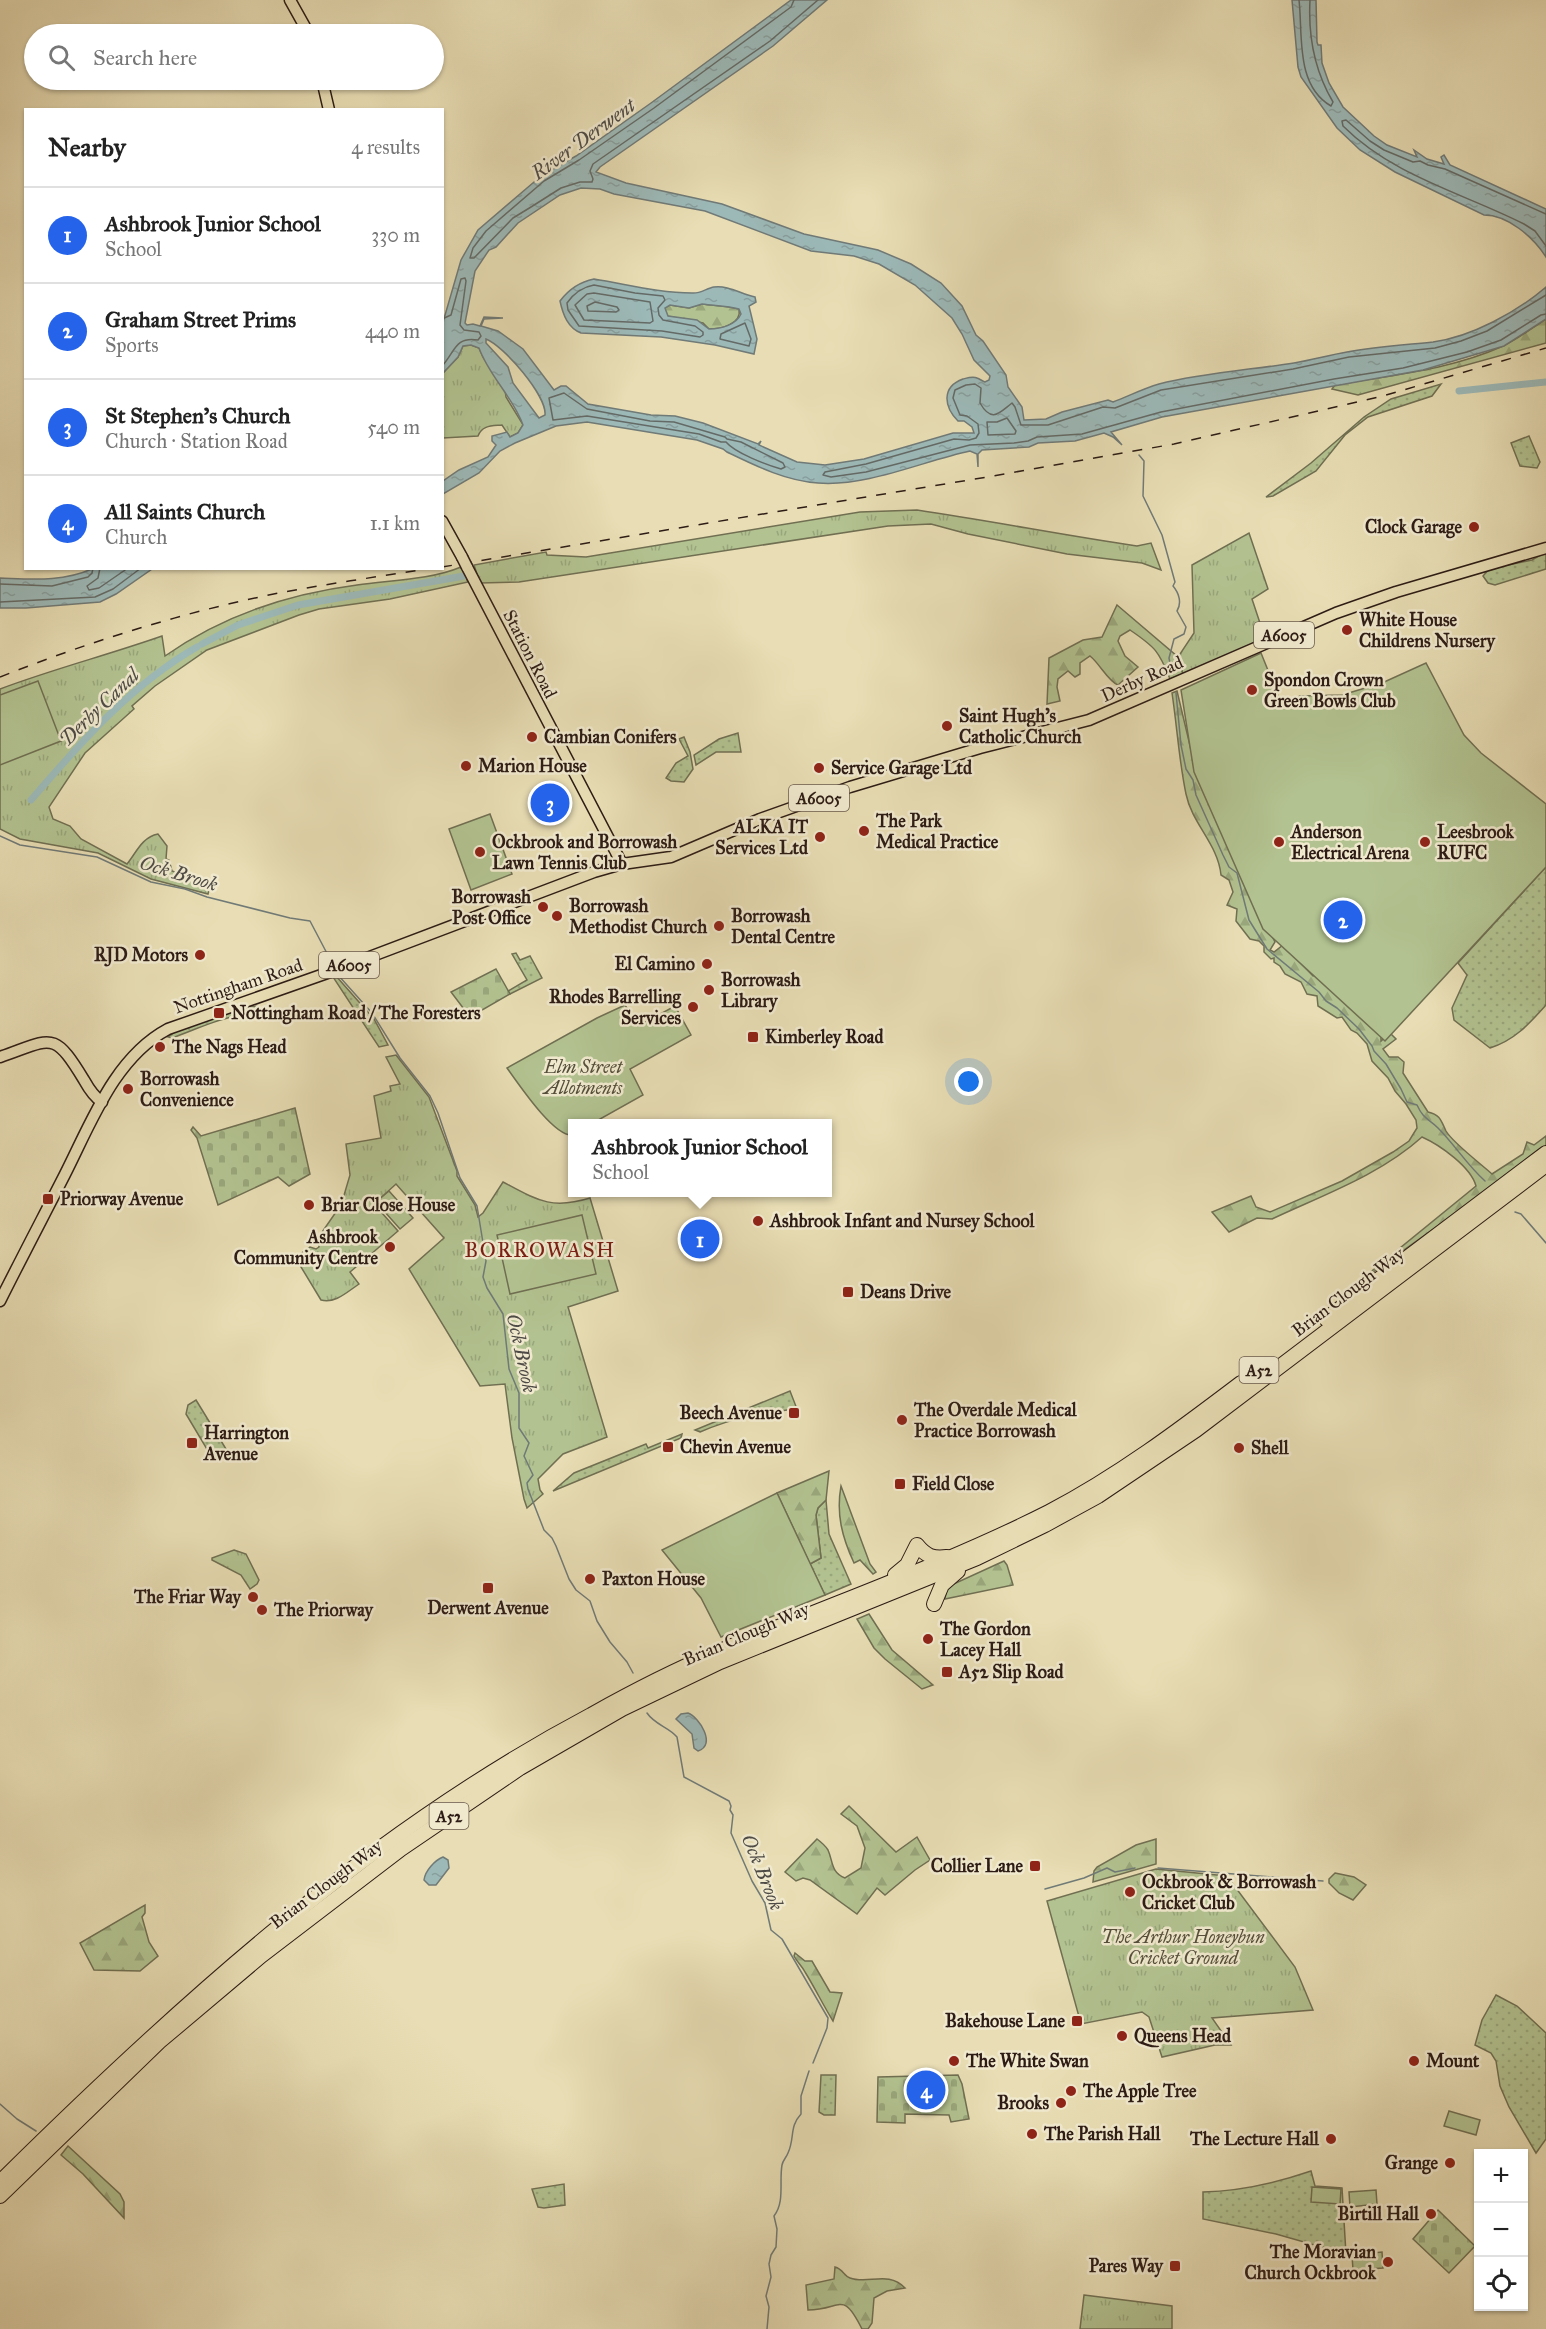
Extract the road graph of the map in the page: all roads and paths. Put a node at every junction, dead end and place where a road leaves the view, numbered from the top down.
1 (290, 0) edge
2 (303, 24) edge
3 (324, 90) edge
4 (329, 108) edge
5 (444, 524) edge
6 (1546, 548) edge
7 (622, 864) junction
8 (0, 1058) edge
9 (102, 1102) junction
10 (1546, 1153) edge
11 (1546, 1165) edge
12 (0, 1301) edge
13 (952, 1557) junction
14 (977, 1558) junction
15 (879, 1586) junction
16 (911, 1586) junction
17 (0, 2182) edge
18 (0, 2196) edge

1 - 2 main road
3 - 4 main road
5 - 7 main road, Station Road, bridge
6 - 7 main road, Derby Road / A6005
7 - 9 main road, Nottingham Road / A6005
8 - 9 main road
9 - 12 main road, Nottingham Road
10 - 13 highway, Brian Clough Way / A52
11 - 14 highway, Brian Clough Way / A52
13 - 15 highway, Brian Clough Way / A52
13 - 15 highway
14 - 16 highway, Brian Clough Way / A52
14 - 16 highway
15 - 17 highway, Brian Clough Way / A52
16 - 18 highway, Brian Clough Way / A52

